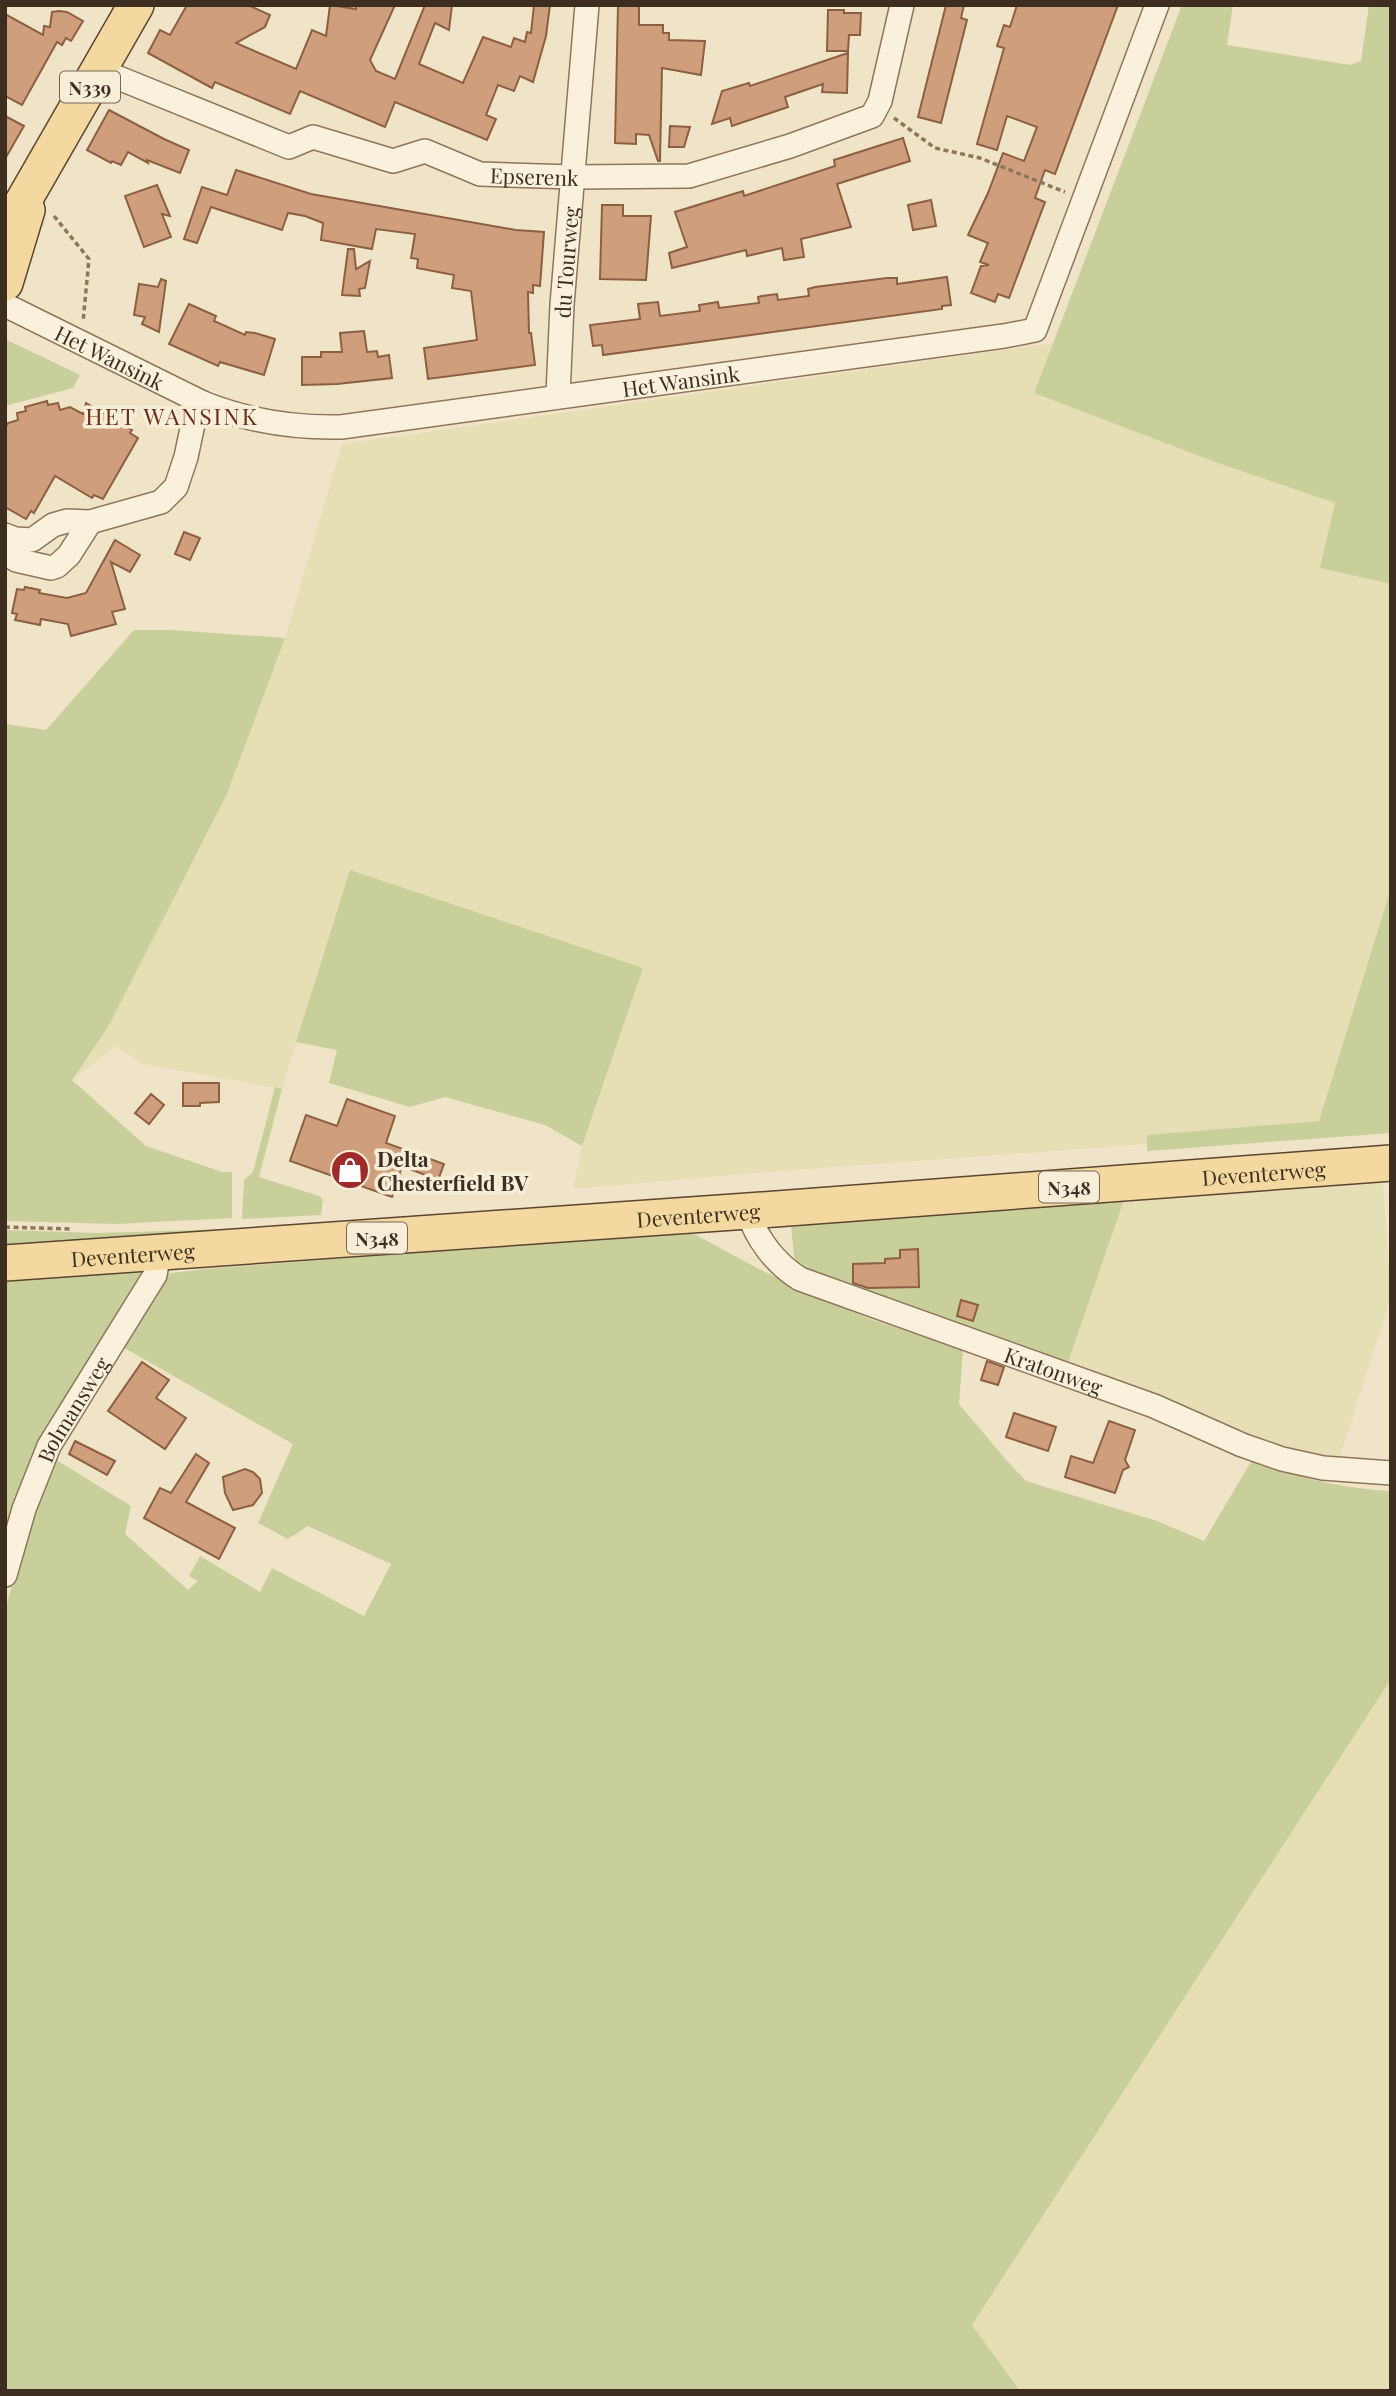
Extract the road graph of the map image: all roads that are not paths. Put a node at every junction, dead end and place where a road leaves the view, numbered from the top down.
1 (136, 5) edge
2 (587, 5) edge
3 (902, 5) edge
4 (1157, 5) edge
5 (99, 71) junction
6 (43, 167) junction
7 (573, 177) junction
8 (5, 233) edge
9 (5, 283) edge
10 (5, 305) edge
11 (558, 395) junction
12 (203, 403) junction
13 (90, 523) junction
14 (5, 536) edge
15 (5, 552) edge
16 (1391, 1163) edge
17 (748, 1211) junction
18 (159, 1253) junction
19 (5, 1263) edge
20 (1391, 1473) edge
21 (5, 1575) edge

1 - 5 main road, N339
2 - 7 street, du Tourweg
3 - 7 street, Epserenk
4 - 11 street, Het Wansink
5 - 6 main road, N339
5 - 7 street, Epserenk
6 - 8 main road, N339
6 - 9 main road, N339
7 - 11 street, du Tourweg
10 - 12 street, Het Wansink
11 - 12 street, Het Wansink
12 - 13 street
13 - 14 street
13 - 15 street
16 - 17 main road, Deventerweg / N348
17 - 18 main road, Deventerweg / N348
17 - 20 street, Kratonweg
18 - 19 main road, Deventerweg / N348
18 - 21 street, Bolmansweg

